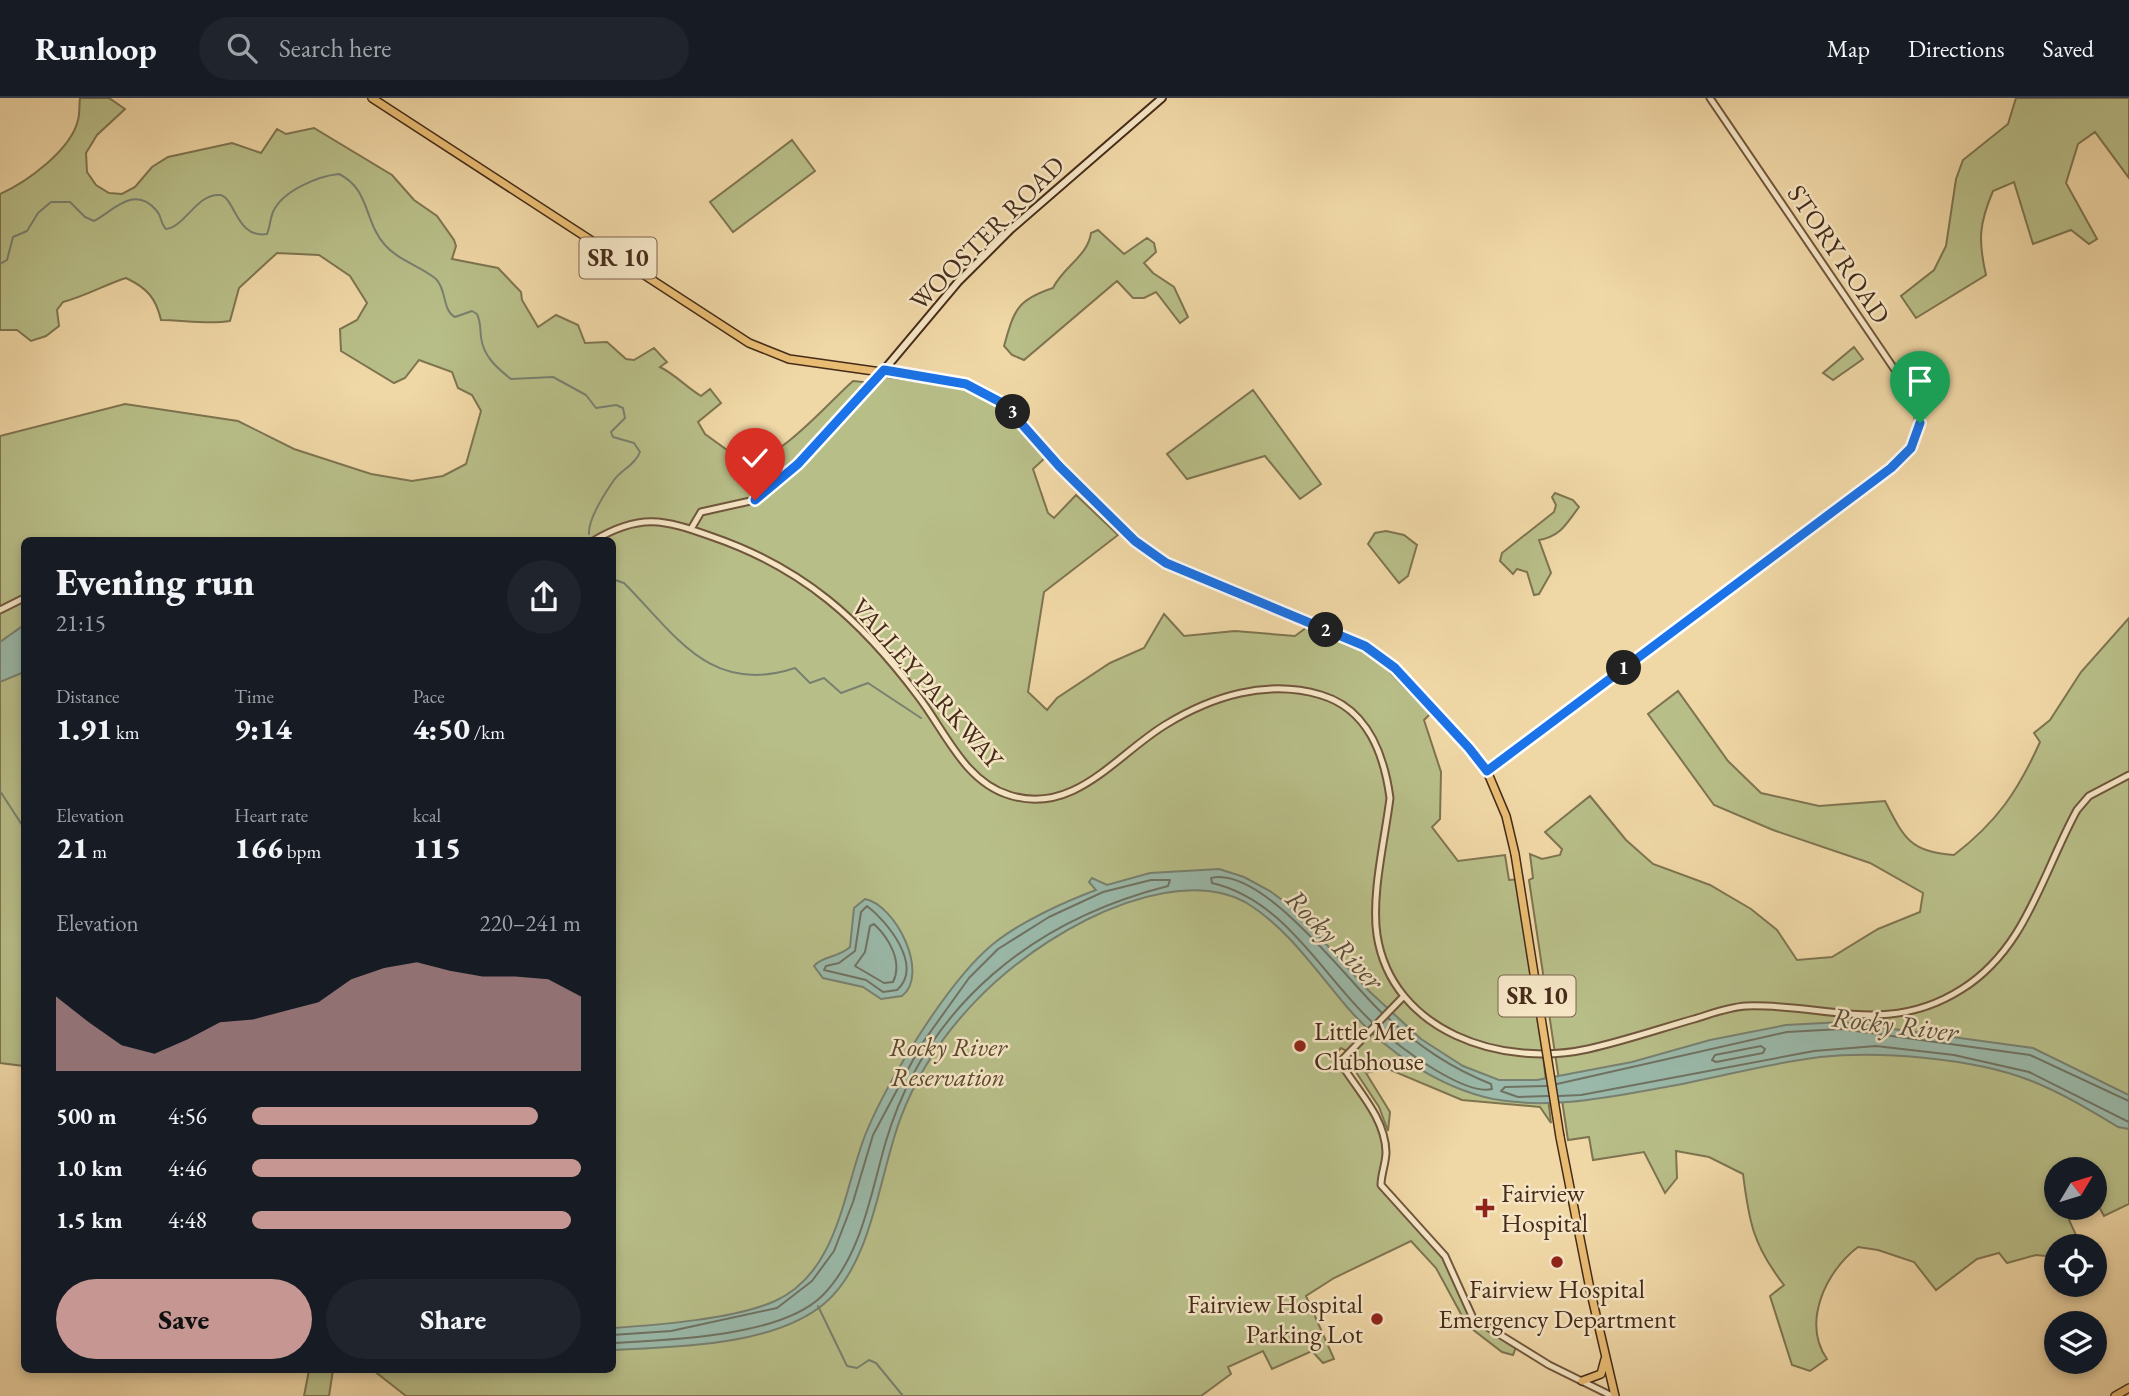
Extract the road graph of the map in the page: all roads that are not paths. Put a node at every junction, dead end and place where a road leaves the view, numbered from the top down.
1 (372, 98) edge
2 (1162, 98) edge
3 (1710, 98) edge
4 (884, 370) junction
5 (691, 529) junction
6 (601, 537) edge
7 (21, 600) edge
8 (0, 610) edge
9 (1487, 771) junction
10 (2129, 775) edge
11 (1403, 997) junction
12 (1606, 1359) junction
13 (1583, 1381) junction
14 (2129, 1388) edge
15 (1614, 1396) edge
16 (2115, 1396) edge

1 - 4 main road, SR 10
2 - 4 main road, WOOSTER ROAD
3 - 9 street, STORY ROAD
4 - 5 street, WOOSTER ROAD
4 - 9 main road, SR 10
5 - 6 street, VALLEY PARKWAY
5 - 11 street, VALLEY PARKWAY
7 - 8 street
9 - 12 main road, SR 10, bridge
10 - 11 street, VALLEY PARKWAY
11 - 13 street
12 - 13 main road
12 - 15 main road, SR 10
13 - 15 street
14 - 16 main road

